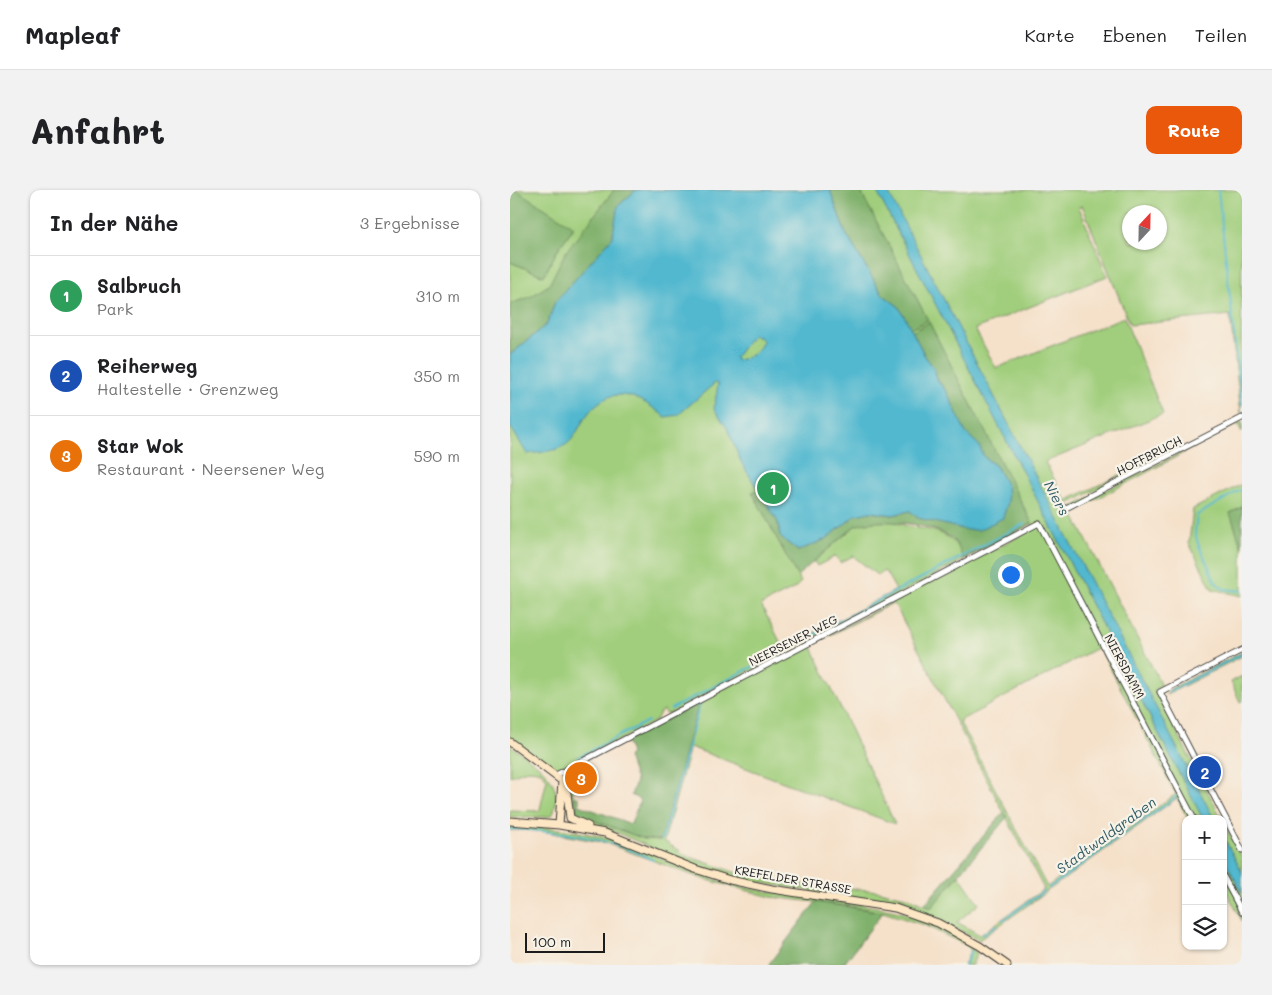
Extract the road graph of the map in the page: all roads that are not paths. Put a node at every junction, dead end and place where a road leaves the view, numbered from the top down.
1 (1242, 418) edge
2 (1064, 509) dead end
3 (1039, 522) joint
4 (1242, 650) edge
5 (510, 742) edge
6 (559, 778) junction
7 (1192, 815) edge
8 (510, 821) edge
9 (559, 824) junction
10 (605, 833) junction
11 (1242, 850) edge
12 (1227, 884) edge
13 (1242, 912) edge
14 (1007, 965) edge

1 - 2 street, HOFFBRUCH
3 - 6 street, NEERSENER WEG
3 - 7 street, NIERSDAMM
4 - 11 street
5 - 6 main road
6 - 9 main road
6 - 10 main road
8 - 9 main road, KREFELDER STRASSE
9 - 10 main road, KREFELDER STRASSE
10 - 14 main road, KREFELDER STRASSE
12 - 13 street

